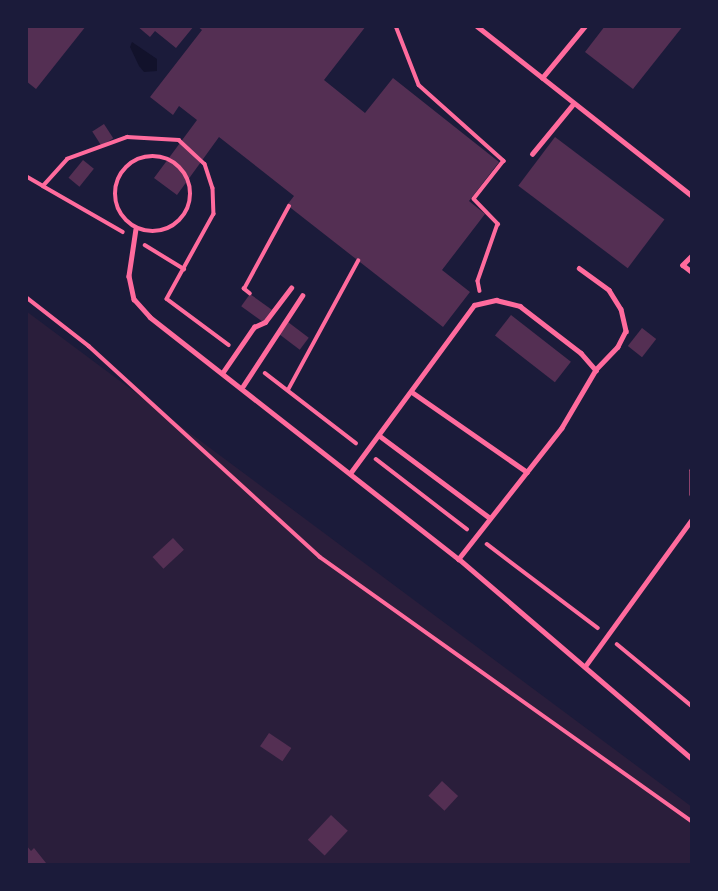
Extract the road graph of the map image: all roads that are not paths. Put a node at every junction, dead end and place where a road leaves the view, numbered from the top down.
1 (477, 26) edge
2 (585, 26) edge
3 (542, 78) junction
4 (573, 104) junction
5 (532, 154) dead end
6 (692, 196) edge
7 (136, 229) junction
8 (692, 256) edge
9 (579, 268) dead end
10 (692, 272) edge
11 (291, 288) dead end
12 (302, 296) dead end
13 (596, 370) junction
14 (223, 372) junction
15 (243, 386) junction
16 (412, 392) junction
17 (380, 436) junction
18 (692, 470) edge
19 (351, 472) junction
20 (527, 472) junction
21 (692, 494) edge
22 (490, 518) junction
23 (692, 519) edge
24 (459, 559) junction
25 (586, 665) junction
26 (692, 759) edge

1 - 3 lane
2 - 3 lane
3 - 4 lane
4 - 5 lane
4 - 6 lane
7 - 7 lane
7 - 14 lane
8 - 10 lane
9 - 13 lane
11 - 14 lane
12 - 15 lane
13 - 16 lane
13 - 20 lane
14 - 15 lane
15 - 19 lane
16 - 17 lane
16 - 20 lane
17 - 19 lane
17 - 22 lane
18 - 21 lane
19 - 24 lane
20 - 22 lane
22 - 24 lane
23 - 25 lane
24 - 25 lane
25 - 26 lane

